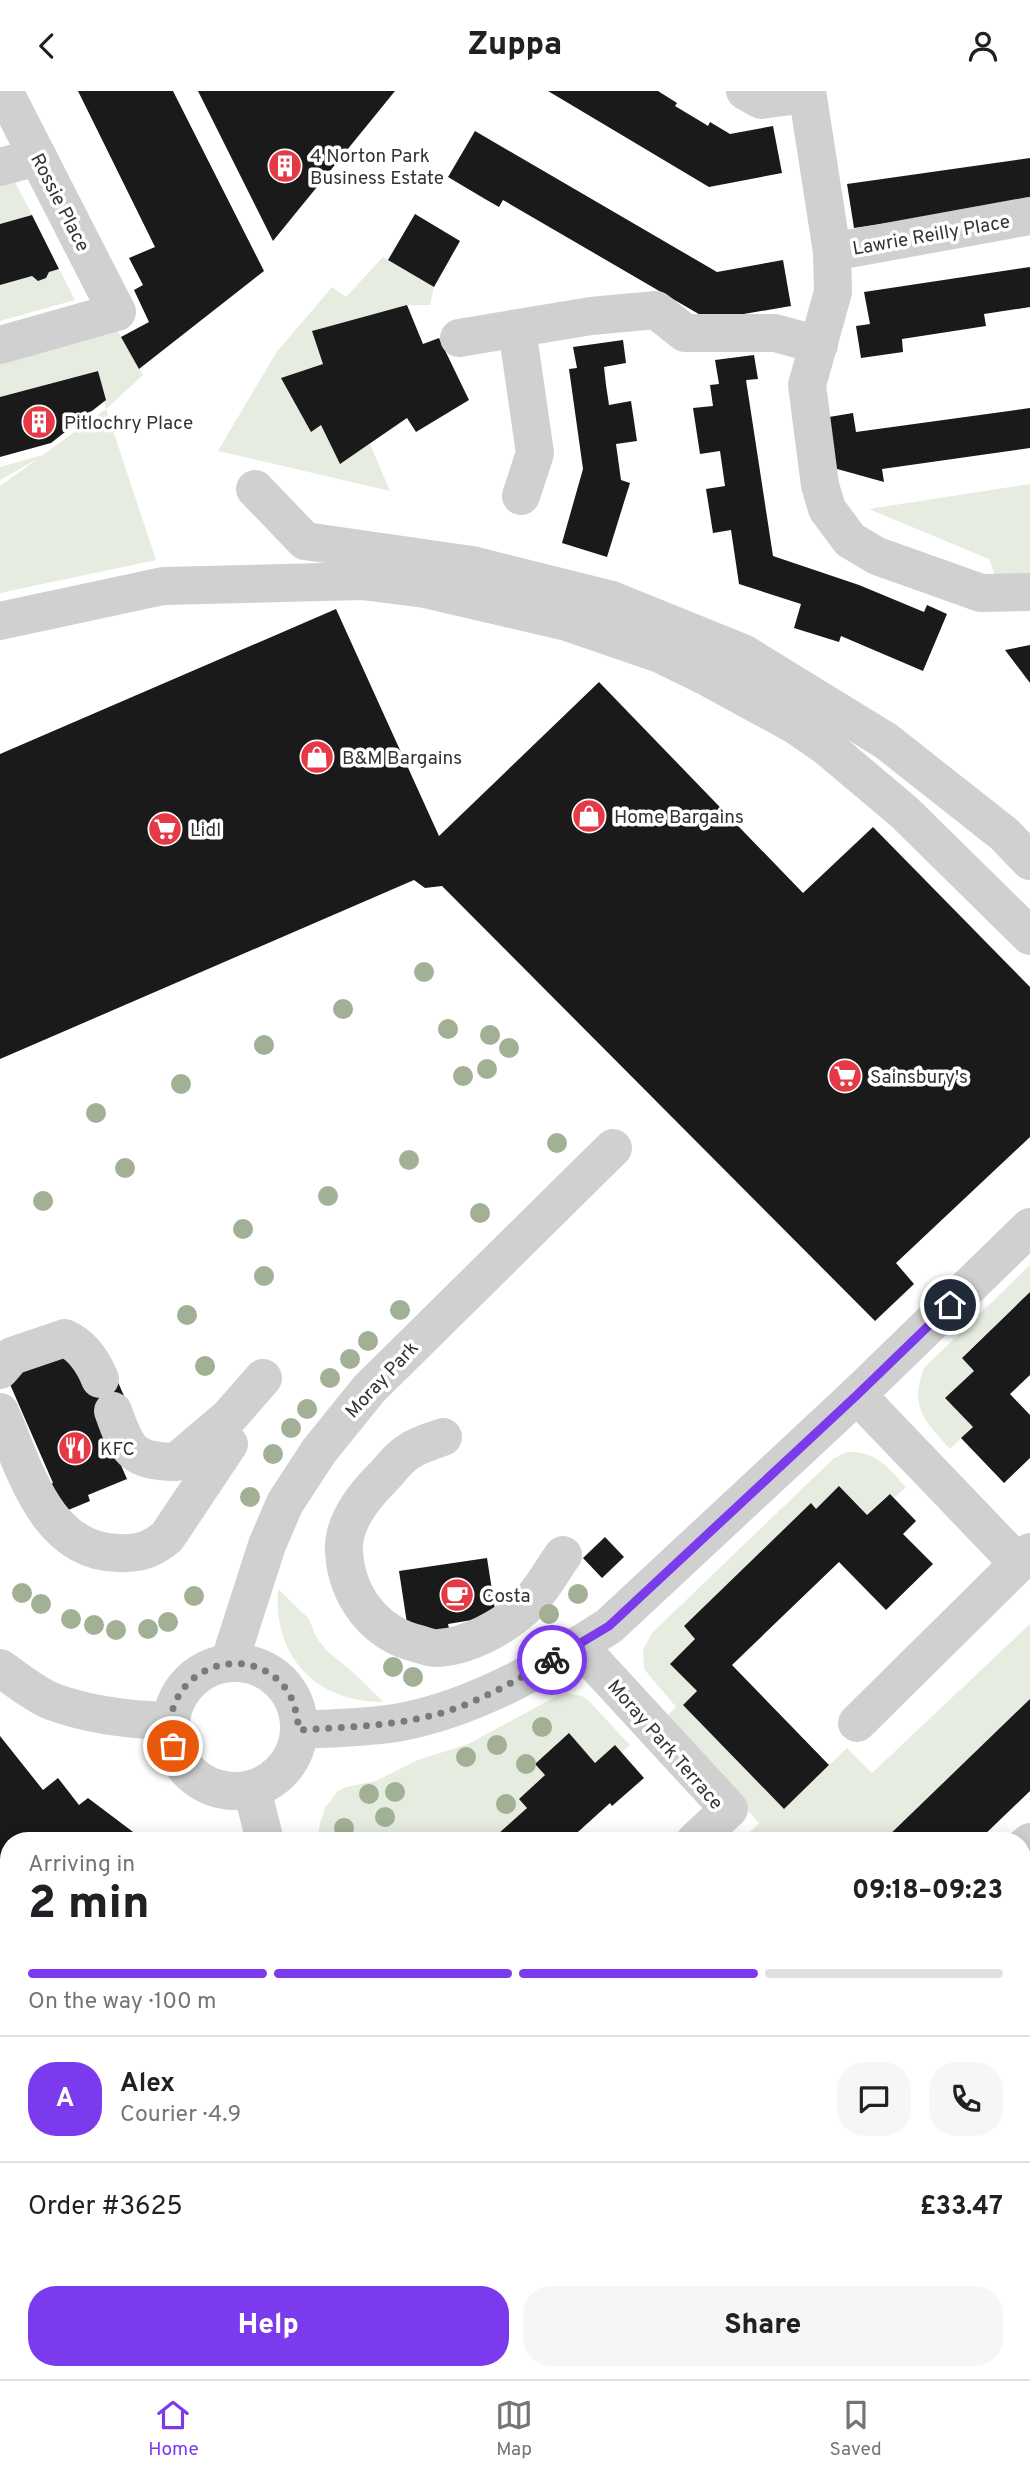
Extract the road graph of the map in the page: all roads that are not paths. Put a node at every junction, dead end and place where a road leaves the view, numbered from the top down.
1 (4, 91) edge
2 (745, 91) edge
3 (806, 92) edge
4 (38, 157) junction
5 (0, 167) edge
6 (1030, 216) edge
7 (832, 253) junction
8 (517, 329) junction
9 (459, 338) dead end
10 (0, 345) edge
11 (819, 345) junction
12 (255, 489) dead end
13 (521, 496) dead end
14 (1030, 592) edge
15 (0, 621) edge
16 (1030, 861) edge
17 (1030, 936) edge
18 (613, 1148) dead end
19 (1030, 1227) edge
20 (0, 1370) edge
21 (263, 1378) dead end
22 (857, 1395) junction
23 (0, 1412) edge
24 (443, 1437) dead end
25 (229, 1444) dead end
26 (563, 1555) dead end
27 (1024, 1557) edge
28 (578, 1645) junction
29 (229, 1663) junction
30 (0, 1668) edge
31 (170, 1721) junction
32 (857, 1723) dead end
33 (299, 1730) junction
34 (252, 1789) junction
35 (263, 1832) edge
36 (705, 1832) edge

1 - 4 street, Rossie Place
2 - 3 street, Lawrie Reilly Place
3 - 7 street, Lawrie Reilly Place
4 - 5 street
4 - 10 street, Rossie Place
6 - 7 street, Lawrie Reilly Place
7 - 11 street, Lawrie Reilly Place
8 - 9 street
8 - 11 street
8 - 13 street
11 - 14 street, Lawrie Reilly Place
12 - 16 street
15 - 17 street
18 - 29 street, Moray Park
19 - 22 street
20 - 21 street
22 - 27 street
22 - 28 street
23 - 25 street
24 - 26 street
27 - 32 street
28 - 33 street
28 - 36 street, Moray Park Terrace
29 - 31 street
29 - 33 street
30 - 31 street
31 - 34 street
33 - 34 street
34 - 35 street

